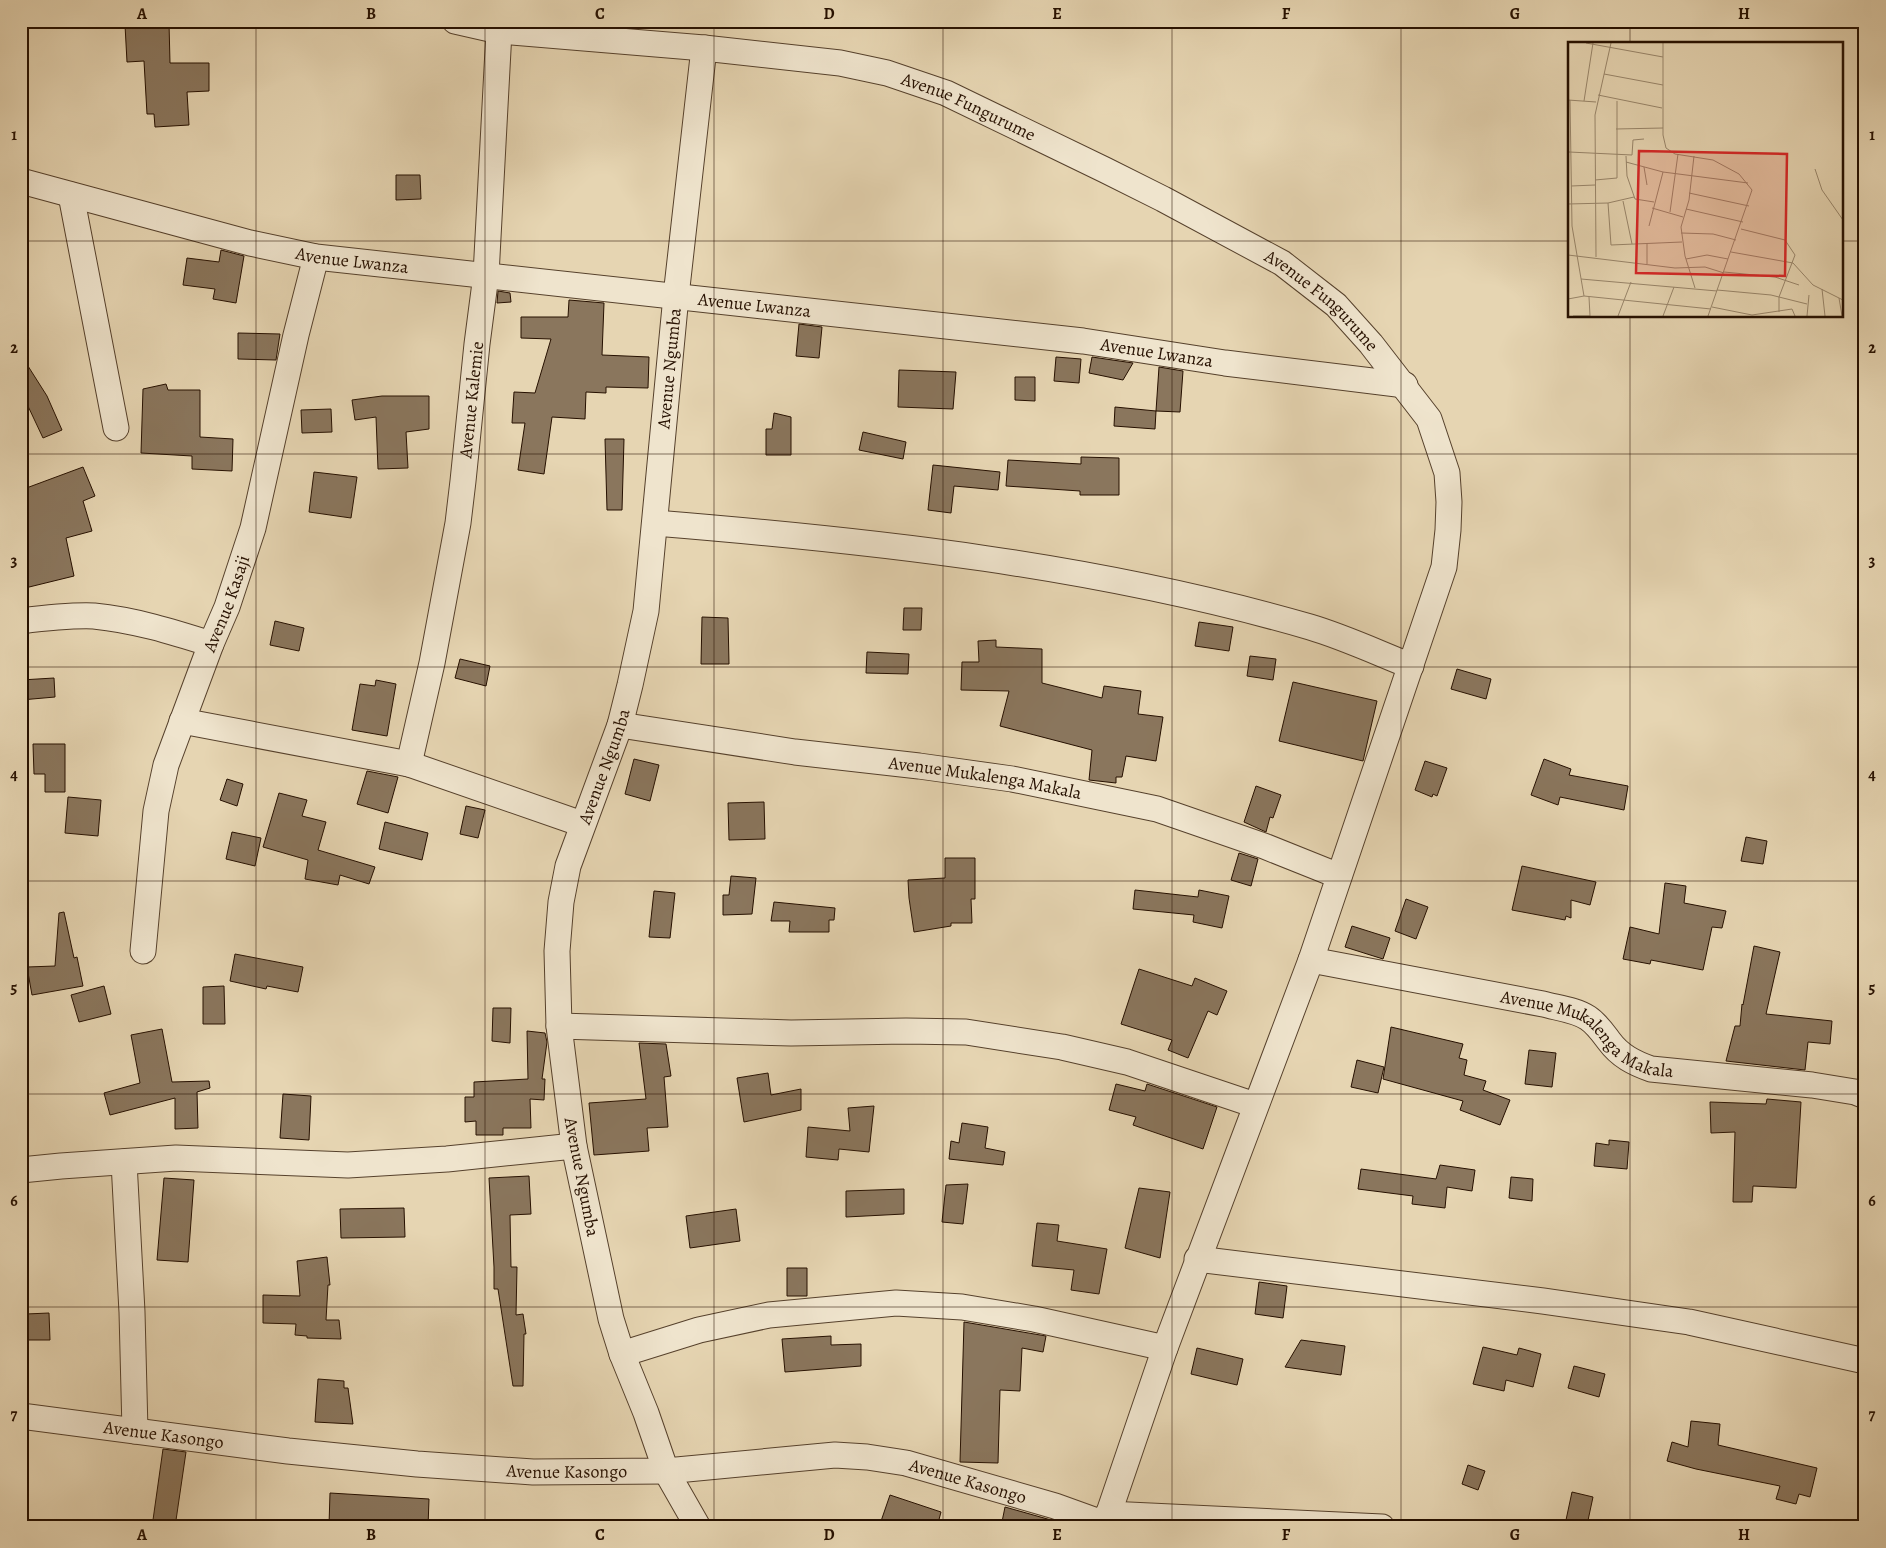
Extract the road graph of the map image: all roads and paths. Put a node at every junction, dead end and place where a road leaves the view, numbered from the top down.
1 (455, 21) edge
2 (499, 32) junction
3 (704, 48) junction
4 (21, 181) edge
5 (71, 194) junction
6 (316, 257) junction
7 (486, 275) junction
8 (676, 296) junction
9 (1405, 386) junction
10 (116, 428) dead end
11 (655, 523) junction
12 (21, 621) edge
13 (211, 644) junction
14 (1412, 666) junction
15 (182, 721) junction
16 (620, 725) junction
17 (409, 764) junction
18 (582, 824) junction
19 (1339, 876) junction
20 (143, 950) dead end
21 (1311, 960) junction
22 (559, 1026) junction
23 (1865, 1096) edge
24 (1255, 1105) junction
25 (574, 1146) junction
26 (124, 1162) junction
27 (21, 1170) edge
28 (1197, 1259) junction
29 (1165, 1348) junction
30 (622, 1354) junction
31 (1865, 1361) edge
32 (21, 1416) edge
33 (135, 1431) junction
34 (666, 1471) junction
35 (1106, 1522) edge
36 (698, 1527) edge
37 (1382, 1527) edge

1 - 2 street, Avenue Fungurume
2 - 3 street, Avenue Fungurume
2 - 7 street, Avenue Kalemie
3 - 8 street, Avenue Ngumba
3 - 9 street, Avenue Fungurume
4 - 5 street, Avenue Lwanza
5 - 6 street, Avenue Lwanza
5 - 10 street
6 - 7 street, Avenue Lwanza
6 - 13 street, Avenue Kasaji
7 - 8 street, Avenue Lwanza
7 - 17 street, Avenue Kalemie
8 - 9 street, Avenue Lwanza
8 - 11 street, Avenue Ngumba
9 - 14 street, Avenue Fungurume
11 - 14 street
11 - 16 street, Avenue Ngumba
12 - 13 street
13 - 15 street, Avenue Kasaji
14 - 19 street, Avenue Fungurume
15 - 17 street
15 - 20 street, Avenue Kasaji
16 - 18 street, Avenue Ngumba
16 - 19 street, Avenue Mukalenga Makala
17 - 18 street
18 - 22 street, Avenue Ngumba
19 - 21 street, Avenue Fungurume
21 - 23 street, Avenue Mukalenga Makala
21 - 24 street, Avenue Fungurume
22 - 24 street
22 - 25 street, Avenue Ngumba
24 - 28 street, Avenue Fungurume
25 - 26 street
25 - 30 street, Avenue Ngumba
26 - 27 street
26 - 33 street
28 - 29 street, Avenue Fungurume
28 - 31 street
29 - 30 street
29 - 35 street, Avenue Fungurume
30 - 34 street, Avenue Ngumba
32 - 33 street, Avenue Kasongo
33 - 34 street, Avenue Kasongo
34 - 35 street, Avenue Kasongo
34 - 36 street, Avenue Ngumba
35 - 37 street, Avenue Kasongo

